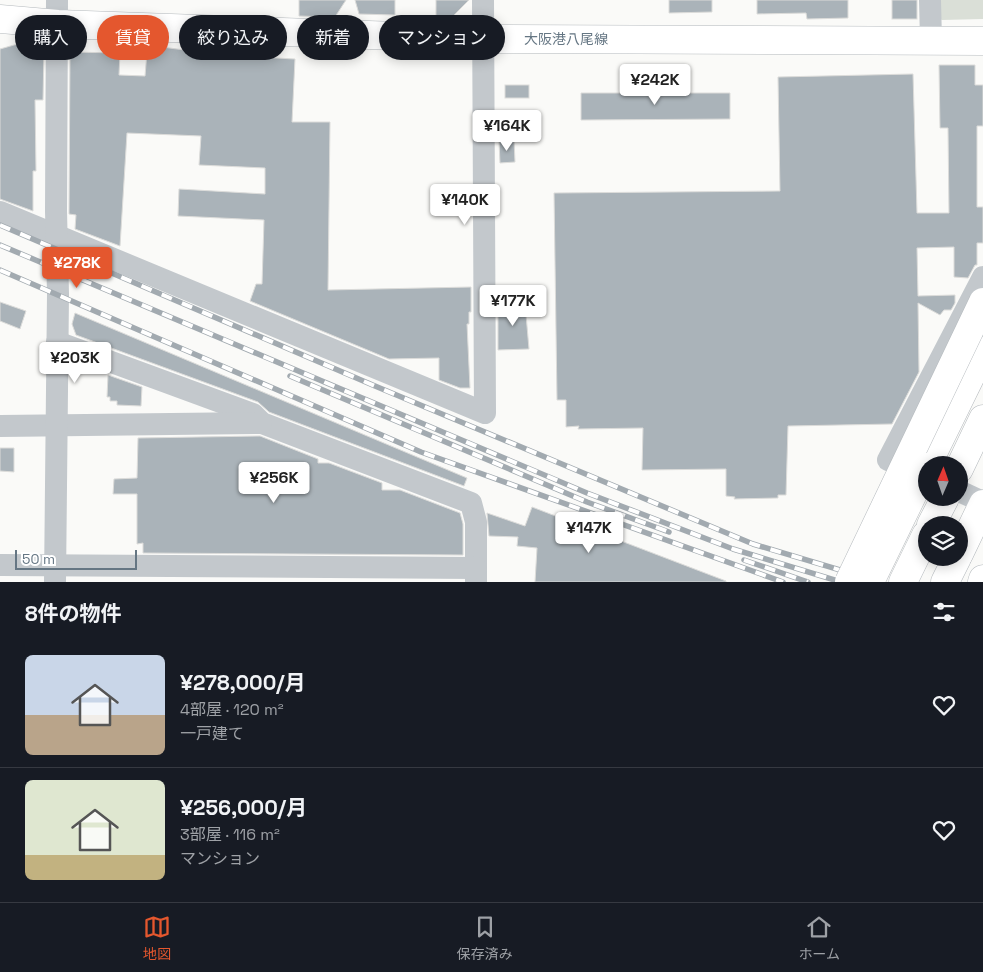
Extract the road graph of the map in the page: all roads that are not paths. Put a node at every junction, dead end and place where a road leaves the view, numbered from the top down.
1 (483, 0) edge
2 (930, 0) edge
3 (57, 12) edge
4 (483, 15) edge
5 (0, 19) edge
6 (379, 32) edge
7 (505, 39) edge
8 (931, 40) junction
9 (983, 41) edge
10 (483, 60) edge
11 (0, 212) edge
12 (56, 235) junction
13 (983, 277) edge
14 (983, 302) edge
15 (57, 342) junction
16 (983, 350) edge
17 (983, 419) edge
18 (262, 423) junction
19 (56, 425) junction
20 (0, 426) edge
21 (932, 456) edge
22 (965, 456) edge
23 (918, 473) edge
24 (918, 484) edge
25 (968, 496) edge
26 (983, 503) edge
27 (968, 535) edge
28 (918, 551) edge
29 (0, 565) edge
30 (953, 566) edge
31 (55, 573) edge
32 (476, 575) edge
33 (849, 582) edge
34 (870, 582) edge
35 (903, 582) edge
36 (945, 582) edge

1 - 4 street
2 - 8 street
3 - 5 main road, 大阪港八尾線
3 - 6 main road, 大阪港八尾線
3 - 12 street
7 - 8 main road, 大阪港八尾線
8 - 9 main road, 大阪港八尾線
10 - 12 street
11 - 12 street
12 - 15 street
13 - 23 street
14 - 33 main road, bridge
15 - 18 street
15 - 19 street
16 - 21 main road
17 - 22 main road
18 - 19 street
18 - 32 street
19 - 20 street
19 - 31 street
24 - 34 main road, bridge
25 - 26 street
26 - 27 main road
28 - 35 main road
29 - 31 street
30 - 36 main road
31 - 32 street

